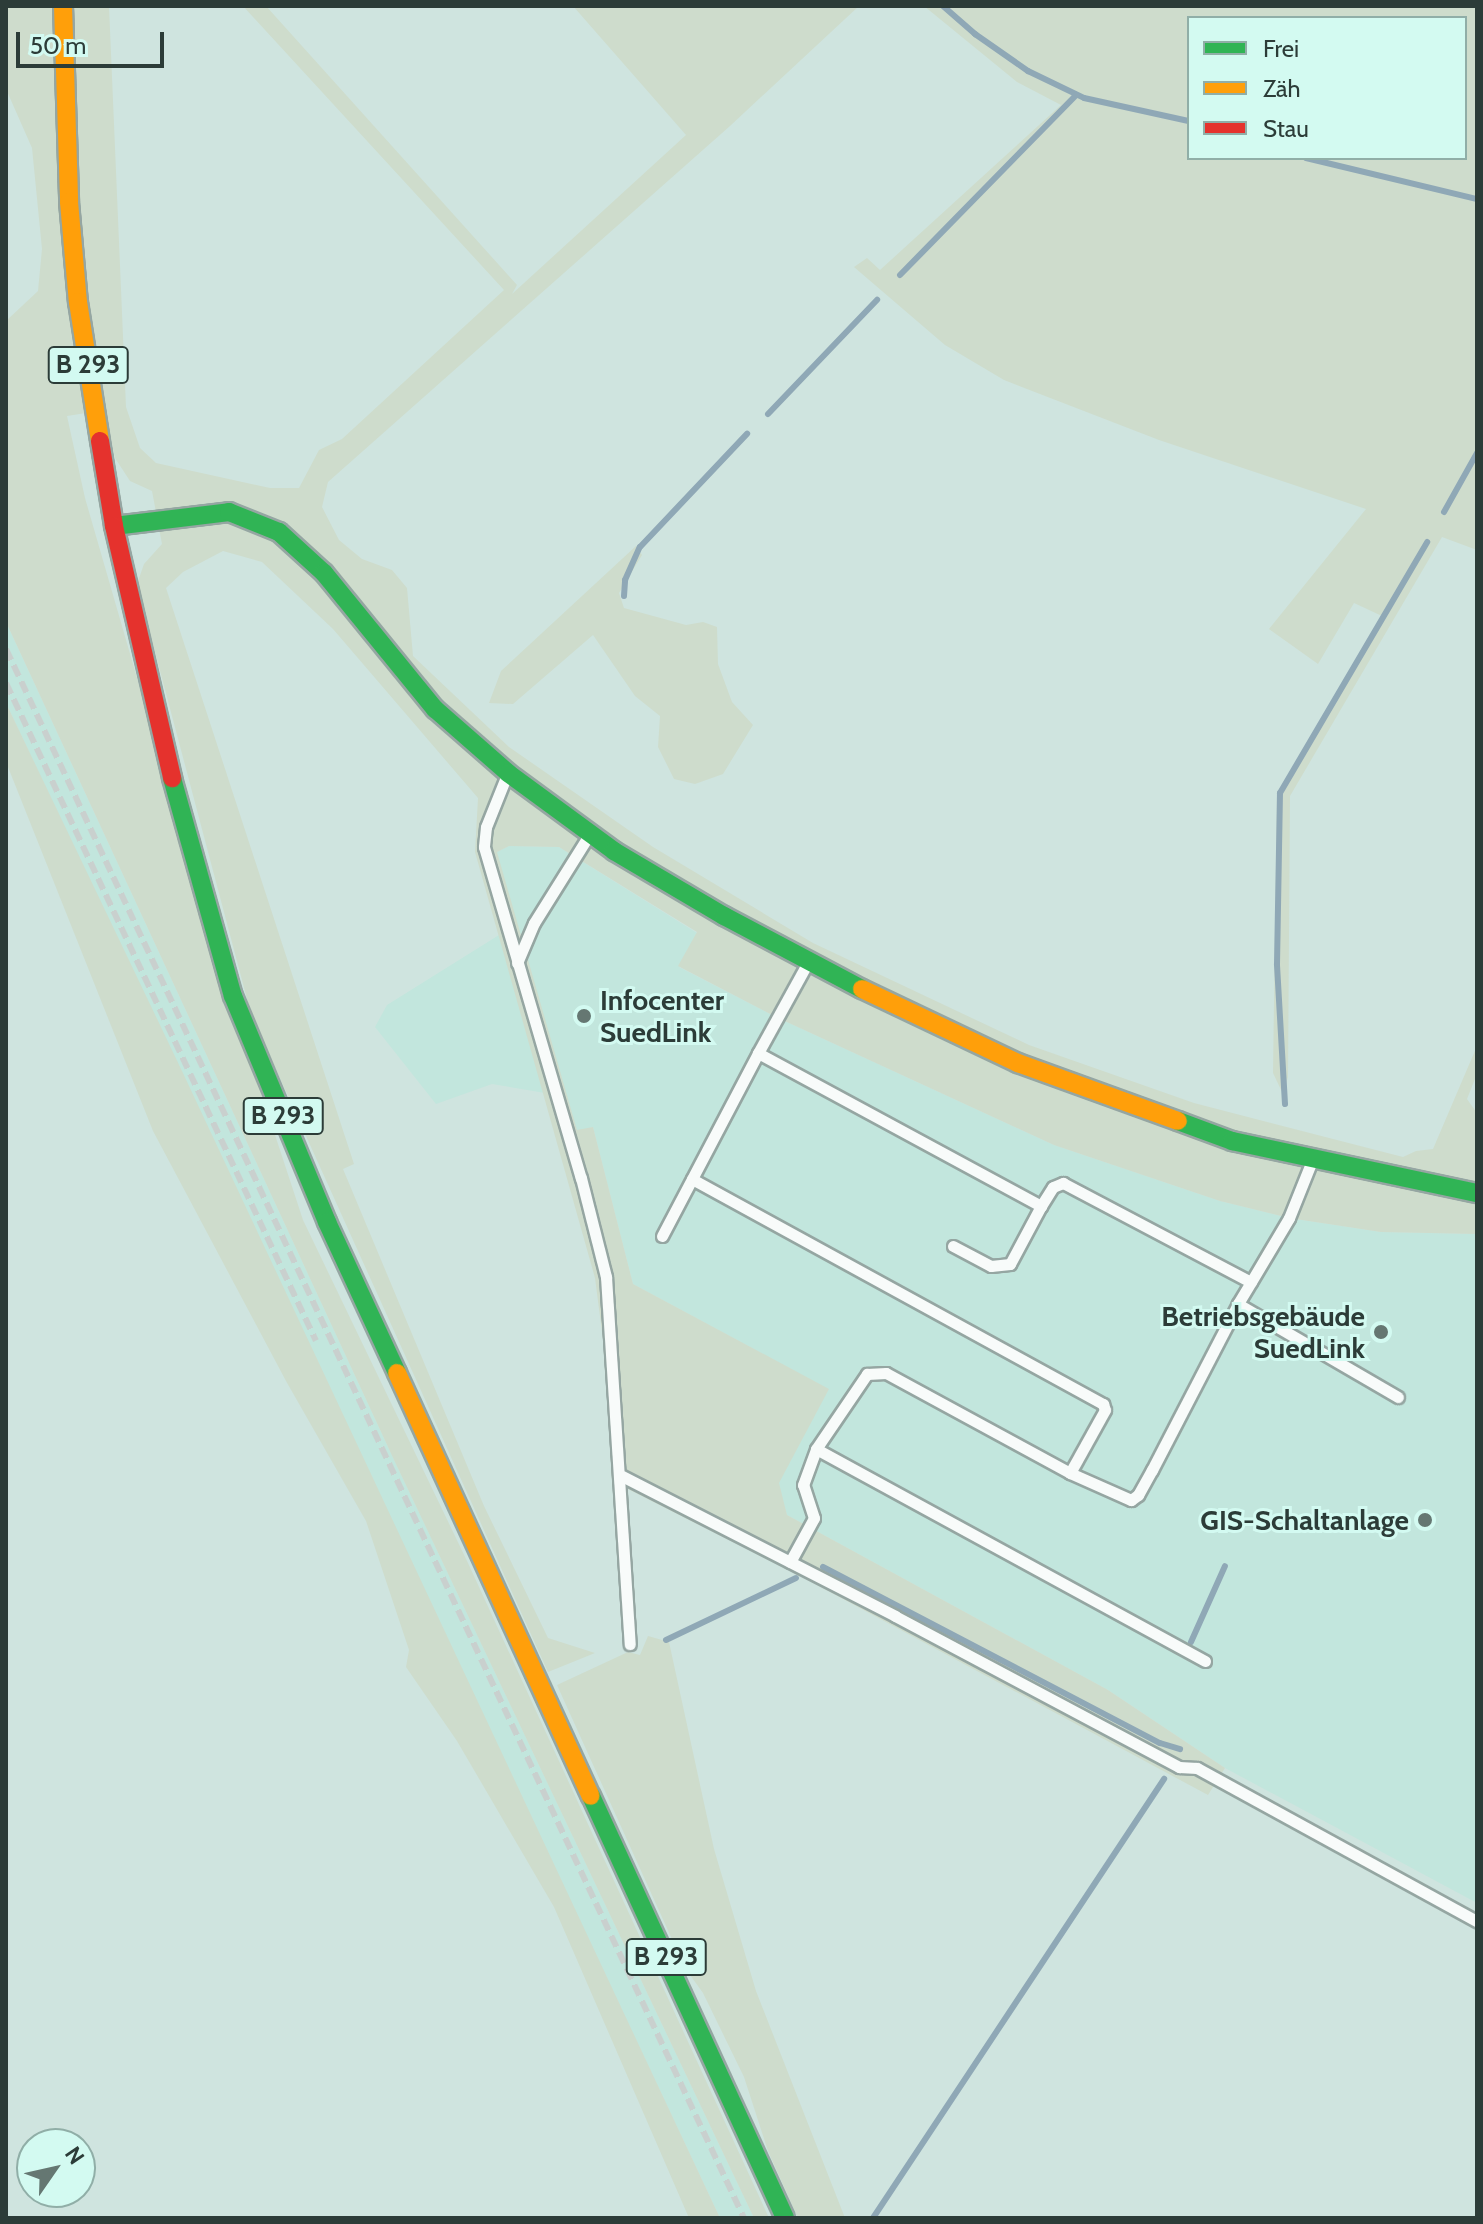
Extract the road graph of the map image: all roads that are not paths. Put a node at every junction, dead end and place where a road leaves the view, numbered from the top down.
1 (63, 6) edge
2 (114, 526) junction
3 (508, 773) junction
4 (590, 833) junction
5 (808, 962) junction
6 (517, 963) junction
7 (758, 1053) junction
8 (1312, 1159) junction
9 (692, 1179) junction
10 (1477, 1193) edge
11 (1041, 1206) junction
12 (662, 1236) dead end
13 (953, 1246) dead end
14 (1251, 1282) junction
15 (1238, 1304) junction
16 (1398, 1397) dead end
17 (816, 1449) junction
18 (1070, 1473) junction
19 (622, 1476) junction
20 (790, 1562) junction
21 (630, 1644) dead end
22 (1205, 1661) dead end
23 (1477, 1921) edge
24 (785, 2218) edge

1 - 2 main road, B 293
2 - 3 main road
2 - 24 main road, B 293
3 - 4 main road
3 - 6 lane
4 - 5 main road
4 - 6 lane
5 - 7 lane
5 - 8 main road
6 - 19 lane
7 - 9 lane
7 - 11 lane
8 - 10 main road
8 - 14 lane
9 - 12 lane
9 - 18 lane
11 - 13 lane
11 - 14 lane
14 - 15 lane
15 - 16 lane
15 - 18 lane
17 - 18 lane
17 - 20 lane
17 - 22 lane
19 - 20 lane
19 - 21 lane
20 - 23 lane

